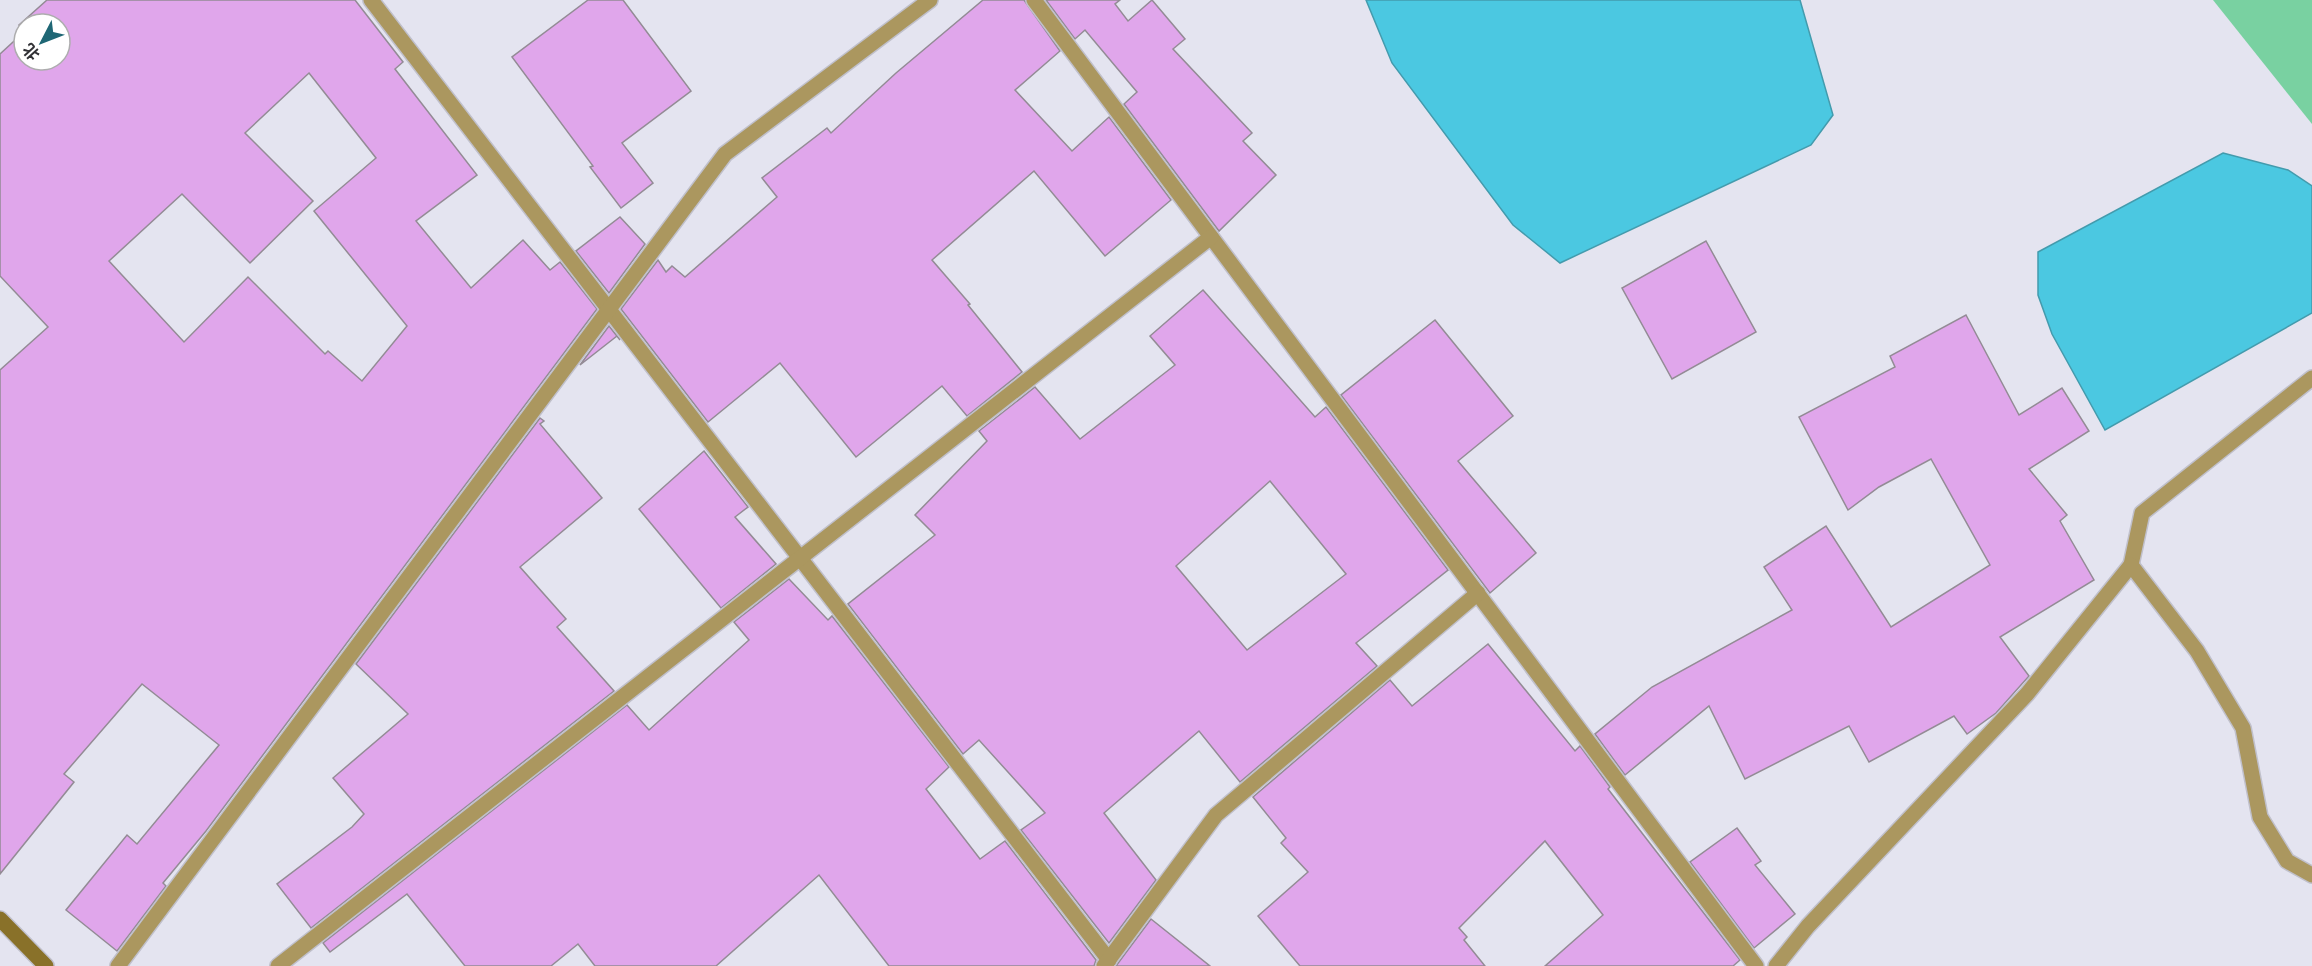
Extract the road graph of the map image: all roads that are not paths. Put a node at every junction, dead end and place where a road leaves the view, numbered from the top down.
1 (371, 0) edge
2 (930, 0) edge
3 (1034, 0) edge
4 (1211, 237) junction
5 (609, 310) junction
6 (2312, 378) edge
7 (799, 558) junction
8 (2131, 565) junction
9 (1478, 594) junction
10 (2312, 875) edge
11 (0, 919) edge
12 (1107, 963) edge
13 (46, 966) edge
14 (118, 966) edge
15 (278, 966) edge
16 (1756, 966) edge
17 (1776, 966) edge

1 - 5 street
2 - 5 street
3 - 4 street
4 - 7 street
4 - 9 street
5 - 7 street
5 - 14 street
6 - 8 street
7 - 12 street
7 - 15 street
8 - 10 street
8 - 17 street
9 - 12 street
9 - 16 street
11 - 13 street

